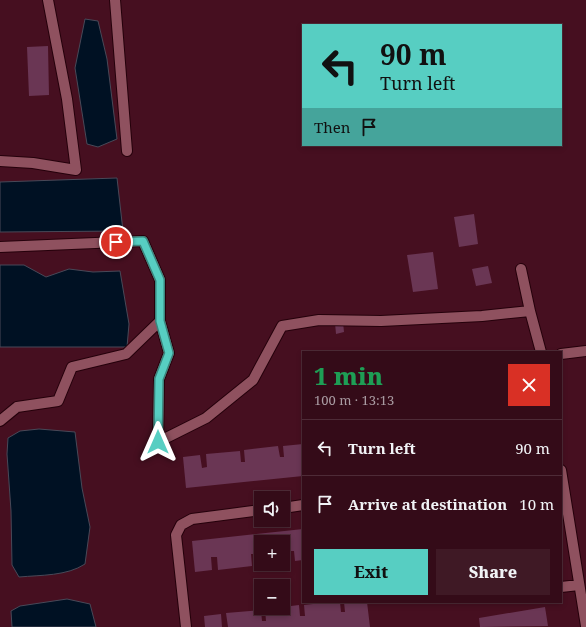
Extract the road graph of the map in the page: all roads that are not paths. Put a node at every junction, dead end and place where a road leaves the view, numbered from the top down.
1 (48, 0) edge
2 (115, 0) edge
3 (127, 150) dead end
4 (0, 161) edge
5 (0, 247) edge
6 (521, 269) dead end
7 (530, 312) junction
8 (160, 321) junction
9 (541, 351) edge
10 (586, 351) edge
11 (562, 354) edge
12 (0, 421) edge
13 (562, 479) edge
14 (302, 505) edge
15 (290, 507) edge
16 (254, 511) edge
17 (579, 584) junction
18 (562, 587) edge
19 (586, 626) edge
20 (186, 627) edge

1 - 4 street
2 - 3 street
5 - 8 street
6 - 7 street
7 - 8 street
7 - 9 street
8 - 12 street
10 - 11 street
13 - 17 street
14 - 15 street
16 - 20 street
17 - 18 street
17 - 19 street

